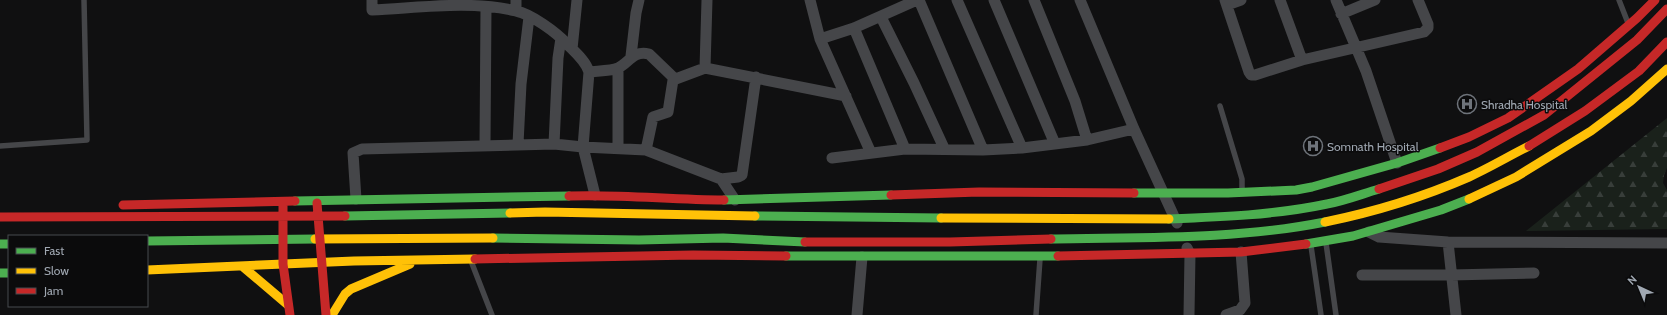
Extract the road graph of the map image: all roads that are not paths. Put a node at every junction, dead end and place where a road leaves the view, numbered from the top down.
1 (84, 0) edge
2 (372, 0) edge
3 (577, 0) edge
4 (639, 0) edge
5 (707, 0) edge
6 (810, 0) edge
7 (918, 0) edge
8 (957, 0) edge
9 (994, 0) edge
10 (1034, 0) edge
11 (1080, 0) edge
12 (1242, 0) edge
13 (1280, 0) edge
14 (1336, 0) edge
15 (1375, 0) edge
16 (1418, 0) edge
17 (1619, 0) edge
18 (1655, 0) edge
19 (467, 2) edge
20 (449, 3) edge
21 (1226, 3) edge
22 (414, 4) edge
23 (516, 5) edge
24 (486, 7) junction
25 (1667, 9) edge
26 (1341, 14) junction
27 (528, 17) junction
28 (881, 17) junction
29 (1629, 25) junction
30 (854, 28) junction
31 (561, 38) junction
32 (820, 39) junction
33 (1667, 42) edge
34 (1355, 48) junction
35 (572, 49) junction
36 (631, 56) junction
37 (1302, 60) junction
38 (618, 68) junction
39 (705, 68) junction
40 (1667, 69) edge
41 (589, 72) junction
42 (756, 77) junction
43 (675, 79) junction
44 (846, 96) junction
45 (1220, 106) dead end
46 (1134, 130) junction
47 (1087, 140) junction
48 (518, 144) junction
49 (554, 144) junction
50 (1055, 144) junction
51 (485, 145) junction
52 (0, 146) edge
53 (583, 147) junction
54 (618, 148) junction
55 (944, 148) junction
56 (1022, 148) junction
57 (904, 149) junction
58 (646, 150) junction
59 (983, 150) junction
60 (871, 153) junction
61 (832, 158) dead end
62 (1397, 163) junction
63 (721, 179) junction
64 (1242, 192) junction
65 (1164, 193) junction
66 (595, 194) junction
67 (356, 199) junction
68 (671, 199) junction
69 (284, 200) junction
70 (735, 200) junction
71 (317, 201) junction
72 (110, 206) dead end
73 (0, 208) edge
74 (47, 208) dead end
75 (696, 216) junction
76 (0, 217) edge
77 (1175, 218) junction
78 (1368, 232) junction
79 (1182, 237) junction
80 (148, 241) edge
81 (1325, 241) junction
82 (919, 242) junction
83 (1448, 242) junction
84 (1667, 243) edge
85 (1310, 244) junction
86 (1241, 252) junction
87 (1190, 254) junction
88 (862, 257) junction
89 (918, 257) junction
90 (1040, 257) junction
91 (419, 260) junction
92 (470, 260) junction
93 (321, 263) junction
94 (283, 264) junction
95 (242, 266) junction
96 (148, 270) edge
97 (1534, 273) dead end
98 (1362, 275) dead end
99 (1452, 275) junction
100 (288, 304) junction
101 (290, 315) edge
102 (326, 315) edge
103 (332, 315) edge
104 (492, 315) edge
105 (857, 315) edge
106 (1036, 315) edge
107 (1189, 315) edge
108 (1226, 315) edge
109 (1321, 315) edge
110 (1336, 315) edge
111 (1456, 315) edge

1 - 52 lane
2 - 22 street
3 - 35 street
4 - 36 street
5 - 39 street
6 - 32 street
7 - 28 street
7 - 59 street
8 - 56 street
9 - 50 street
10 - 47 street
11 - 46 street
12 - 21 street
13 - 37 street
14 - 26 street
15 - 26 street
16 - 34 street
17 - 29 lane
18 - 29 main road
19 - 20 street
19 - 24 street
20 - 22 street
21 - 37 street
23 - 24 street
23 - 27 street
24 - 51 street
25 - 77 main road
26 - 34 street
27 - 31 street
27 - 48 street
28 - 30 street
28 - 55 street
29 - 62 main road
30 - 32 street
30 - 57 street
31 - 35 street
31 - 49 street
32 - 44 street
33 - 79 main road
34 - 37 street
34 - 62 street
35 - 41 street
36 - 38 street
36 - 43 street
38 - 41 street
38 - 54 street
39 - 42 street
39 - 43 street
40 - 78 main road
41 - 53 street
42 - 44 street
42 - 63 street
43 - 58 street
44 - 60 street
45 - 64 lane
46 - 47 street
46 - 65 street
47 - 50 street
48 - 49 street
48 - 51 street
49 - 53 street
50 - 56 street
51 - 67 street
53 - 54 street
53 - 66 street
54 - 58 street
55 - 57 street
55 - 59 street
56 - 59 street
57 - 60 street
58 - 63 street
60 - 61 street
62 - 64 main road
63 - 70 street
64 - 65 main road
65 - 70 main road
65 - 77 street
66 - 67 main road
66 - 68 main road
67 - 71 main road
68 - 70 main road
68 - 75 main road
69 - 71 main road
69 - 72 main road
69 - 94 main road
71 - 93 main road
73 - 74 main road
75 - 76 main road
75 - 77 main road
77 - 79 street
78 - 81 main road
78 - 83 street
79 - 82 main road
79 - 87 street
80 - 82 main road
81 - 85 main road
81 - 110 lane
82 - 89 main road
83 - 84 street
83 - 99 street
85 - 86 main road
85 - 109 lane
86 - 87 main road
86 - 108 street
87 - 90 main road
87 - 107 street
88 - 89 main road
88 - 92 main road
88 - 105 street
89 - 90 main road
90 - 106 lane
91 - 92 main road
91 - 93 main road
91 - 103 main road
92 - 104 lane
93 - 94 main road
93 - 102 main road
94 - 95 main road
94 - 100 main road
95 - 96 main road
95 - 100 main road
97 - 99 street
98 - 99 street
99 - 111 street
100 - 101 main road

